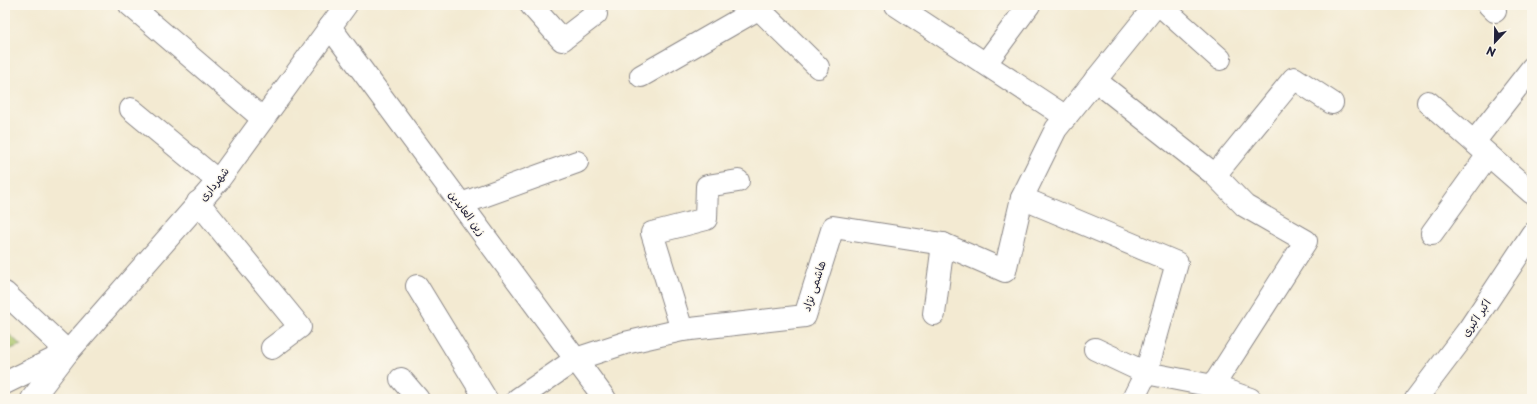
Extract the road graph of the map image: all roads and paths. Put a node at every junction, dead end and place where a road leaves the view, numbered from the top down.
1 (130, 5) edge
2 (346, 5) edge
3 (531, 5) edge
4 (896, 5) edge
5 (1029, 5) edge
6 (1156, 5) edge
7 (1160, 5) edge
8 (756, 7) edge
9 (596, 14) dead end
10 (330, 27) junction
11 (1220, 59) dead end
12 (986, 63) junction
13 (818, 67) dead end
14 (1532, 68) edge
15 (641, 76) dead end
16 (1095, 80) junction
17 (1428, 102) dead end
18 (1332, 103) dead end
19 (132, 109) dead end
20 (1066, 117) junction
21 (263, 119) junction
22 (1481, 148) junction
23 (577, 162) dead end
24 (1215, 175) junction
25 (218, 181) junction
26 (738, 181) dead end
27 (1532, 193) edge
28 (1022, 198) junction
29 (198, 202) junction
30 (461, 204) junction
31 (1432, 233) dead end
32 (943, 244) junction
33 (1529, 246) edge
34 (417, 286) dead end
35 (5, 293) edge
36 (934, 314) dead end
37 (682, 330) junction
38 (272, 348) dead end
39 (1095, 349) dead end
40 (68, 352) junction
41 (576, 359) junction
42 (1146, 373) junction
43 (401, 379) dead end
44 (5, 383) edge
45 (1213, 386) junction
46 (32, 399) edge
47 (418, 399) edge
48 (486, 399) edge
49 (518, 399) edge
50 (605, 399) edge
51 (1133, 399) edge
52 (1250, 399) edge
53 (1416, 399) edge

1 - 21 street
2 - 10 street, شهرداری
3 - 9 street
4 - 12 street
5 - 12 street
6 - 16 street
7 - 11 street
8 - 13 street
8 - 15 street
10 - 21 street, شهرداری
10 - 30 street, زین العابدین
12 - 20 street
14 - 22 street
16 - 20 street
16 - 24 street
17 - 22 street
18 - 24 street
19 - 25 street
20 - 28 street
21 - 25 street, شهرداری
22 - 27 street
22 - 31 street
23 - 30 street
24 - 45 street
25 - 29 street, شهرداری
26 - 37 street
28 - 32 street, هاشمی نژاد
28 - 42 street
29 - 38 street
29 - 40 street, شهرداری
30 - 41 street, زین العابدین
32 - 36 street
32 - 37 street, هاشمی نژاد
33 - 53 street, اکبر اکبری
34 - 48 street
35 - 40 street
37 - 41 street, هاشمی نژاد
39 - 42 street
40 - 44 street
40 - 46 street, شهرداری
41 - 49 street, هاشمی نژاد
41 - 50 street, زین العابدین
42 - 45 street
42 - 51 street
43 - 47 street
45 - 52 street

